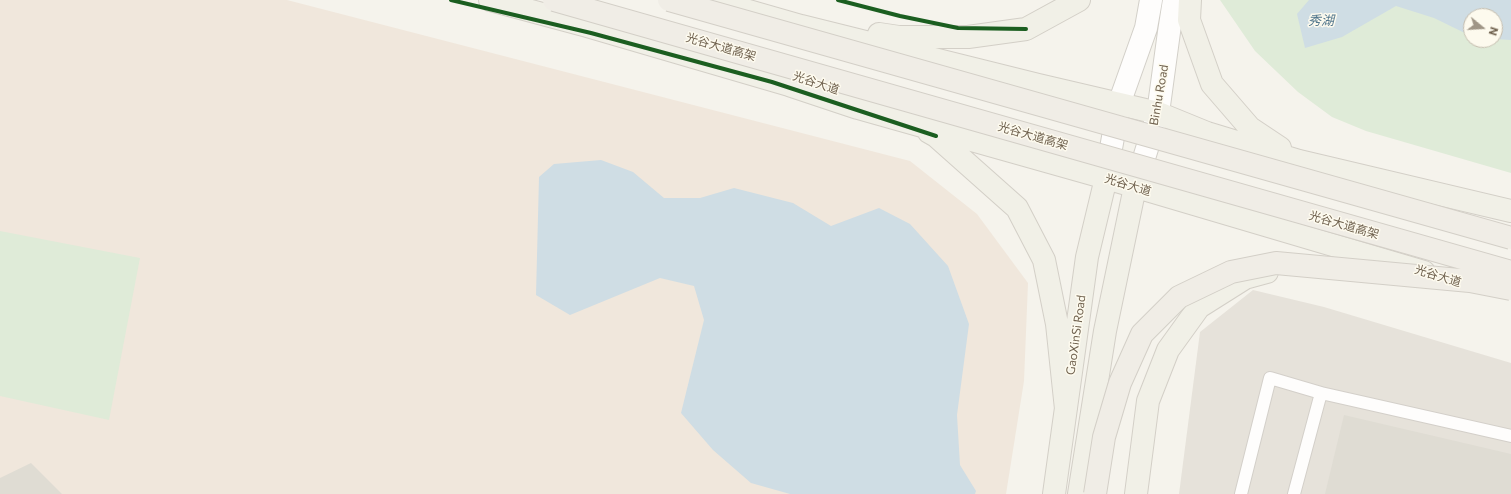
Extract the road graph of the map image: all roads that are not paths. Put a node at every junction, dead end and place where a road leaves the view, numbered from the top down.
1 (490, 0) edge
2 (554, 0) edge
3 (669, 0) edge
4 (710, 0) edge
5 (1079, 0) edge
6 (1152, 0) edge
7 (1174, 0) edge
8 (1190, 0) edge
9 (801, 26) junction
10 (1119, 104) junction
11 (858, 108) junction
12 (1158, 113) junction
13 (1299, 161) junction
14 (1106, 178) junction
15 (1135, 187) junction
16 (1511, 211) edge
17 (1511, 238) edge
18 (1427, 272) junction
19 (1511, 272) edge
20 (1511, 289) edge
21 (1511, 299) edge
22 (1321, 393) junction
23 (1066, 409) junction
24 (1511, 436) edge
25 (1054, 494) edge
26 (1079, 494) edge
27 (1095, 494) edge
28 (1136, 494) edge
29 (1241, 494) edge
30 (1294, 494) edge

1 - 11 main road, 光谷大道
2 - 19 highway, 光谷大道高架, bridge
3 - 17 highway, bridge
4 - 9 main road
5 - 9 main road
6 - 10 main road
7 - 12 main road, Binhu Road
8 - 13 main road
9 - 10 main road
10 - 12 main road
10 - 14 main road
11 - 14 main road, 光谷大道
11 - 23 main road
12 - 13 main road
12 - 15 main road, Binhu Road
13 - 16 main road
14 - 15 main road, 光谷大道
14 - 23 main road, GaoXinSi Road
15 - 18 main road, 光谷大道
15 - 26 main road
18 - 21 main road, 光谷大道
18 - 28 main road
20 - 27 highway, bridge
22 - 24 lane
22 - 29 lane
22 - 30 lane
23 - 25 main road, GaoXinSi Road

